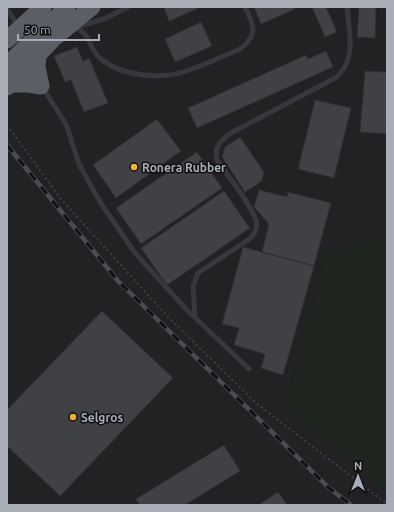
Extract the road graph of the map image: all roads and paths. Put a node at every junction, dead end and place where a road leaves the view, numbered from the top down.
1 (43, 7) edge
2 (67, 7) edge
3 (92, 7) edge
4 (128, 7) edge
5 (245, 7) edge
6 (346, 7) edge
7 (7, 9) edge
8 (19, 27) junction
9 (70, 28) junction
10 (7, 40) edge
11 (38, 54) junction
12 (7, 65) edge
13 (8, 86) edge
14 (41, 86) junction
15 (7, 125) edge
16 (195, 318) junction
17 (249, 369) dead end
18 (387, 504) edge

1 - 8 highway
2 - 12 highway
3 - 9 highway
4 - 9 lane
5 - 9 lane
6 - 16 lane
7 - 8 lane
8 - 10 highway
9 - 11 highway
11 - 13 highway
11 - 14 highway
13 - 14 highway
14 - 16 lane
15 - 18 path
16 - 17 lane

